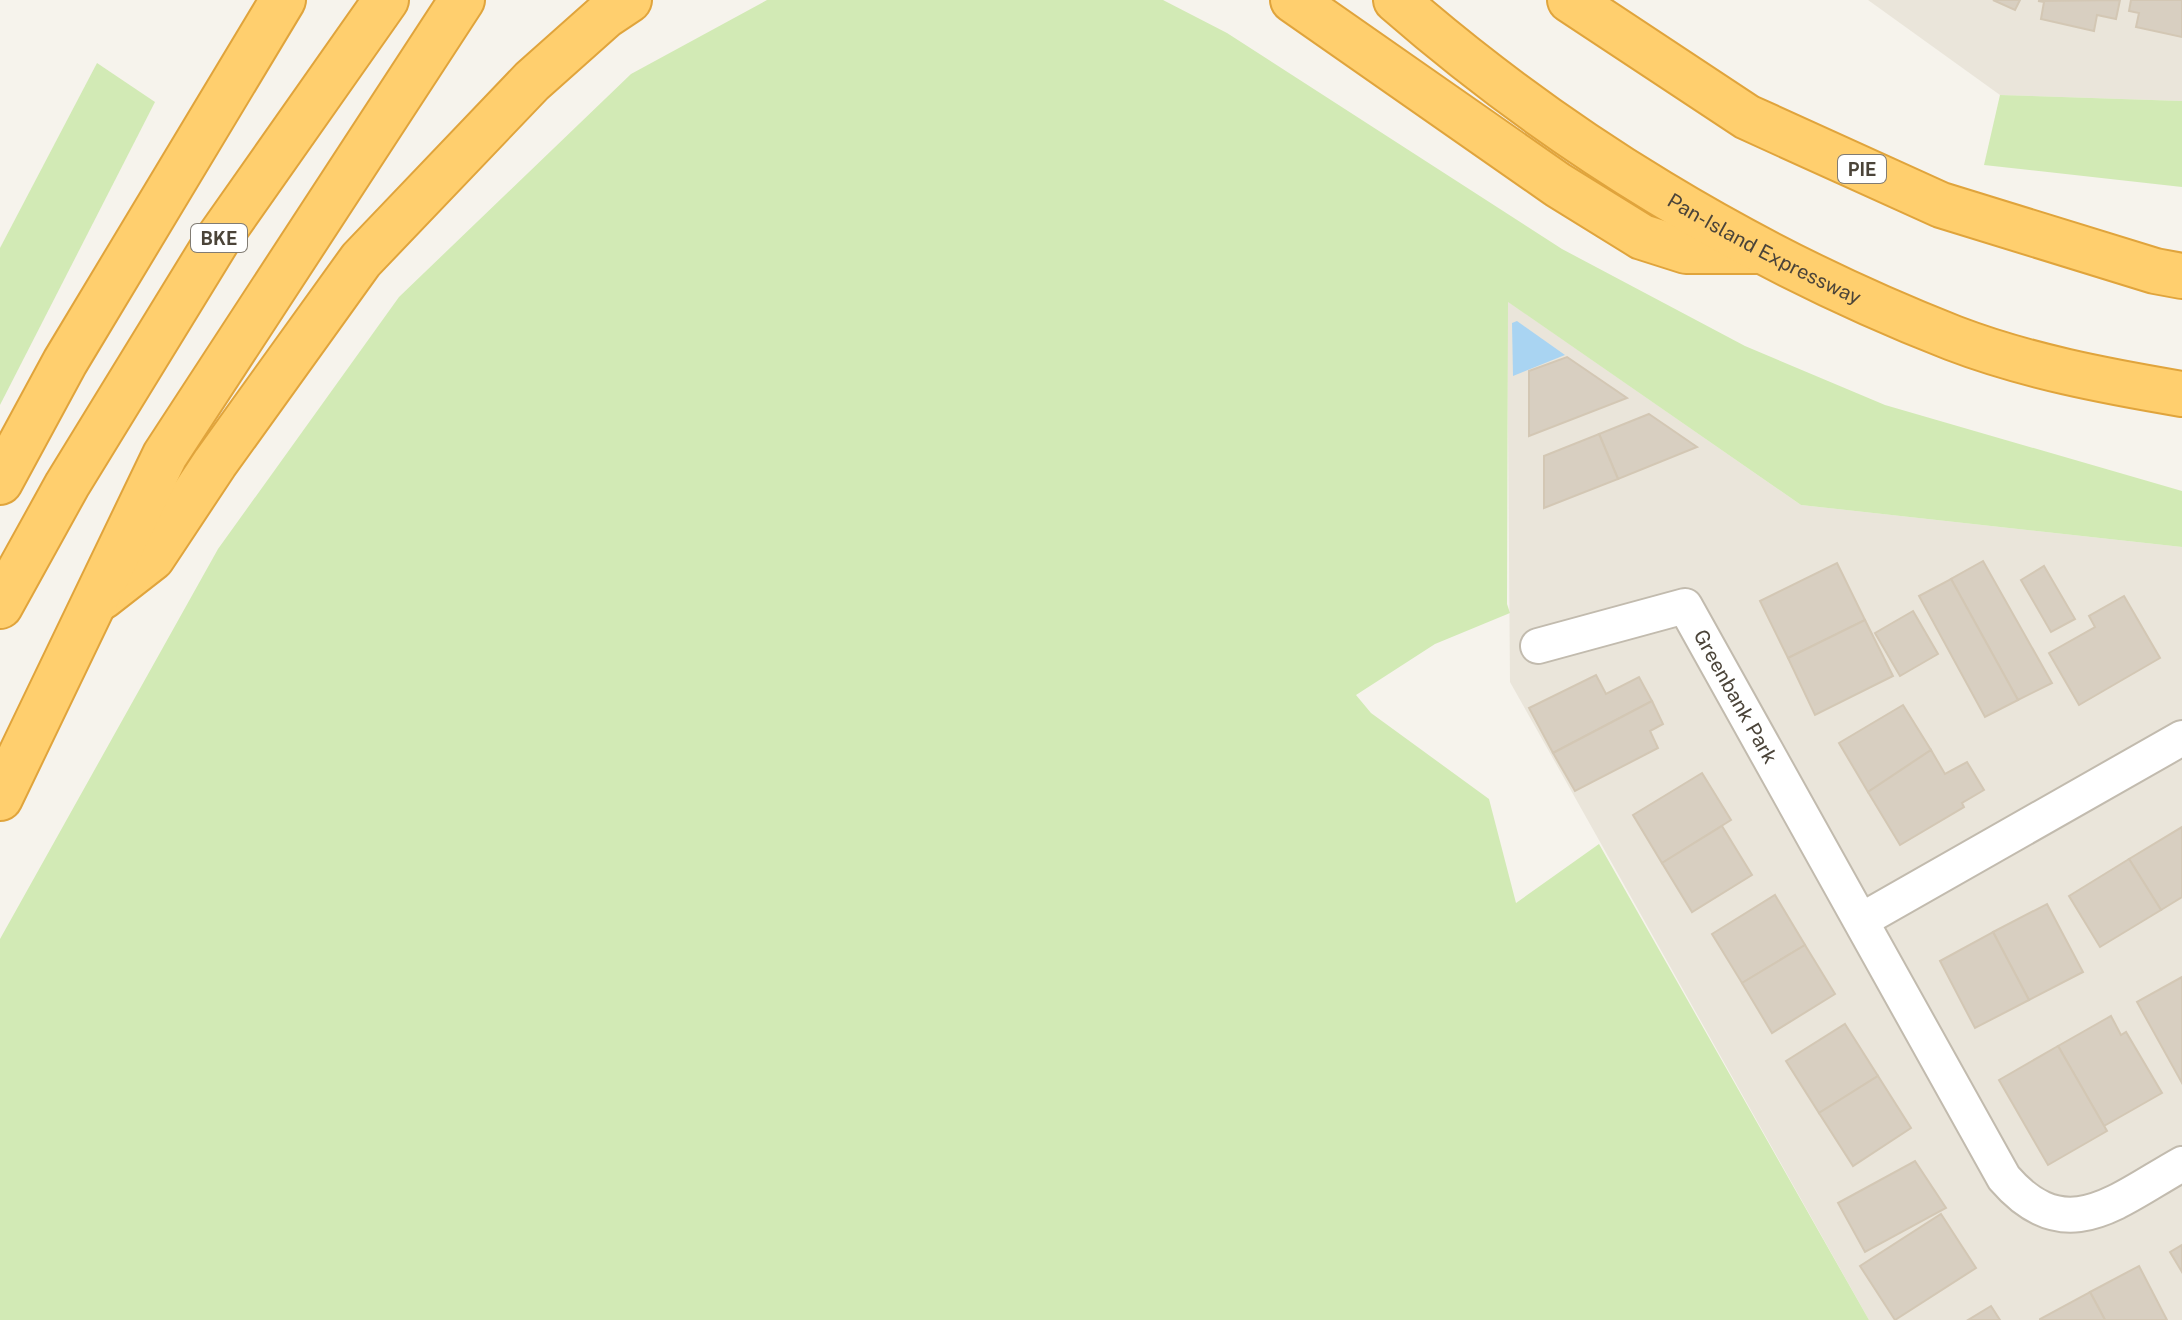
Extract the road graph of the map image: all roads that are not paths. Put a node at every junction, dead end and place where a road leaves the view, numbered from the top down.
1 (283, 0) edge
2 (386, 0) edge
3 (462, 0) edge
4 (629, 0) edge
5 (1293, 0) edge
6 (1396, 0) edge
7 (1570, 0) edge
8 (1762, 252) junction
9 (2182, 276) edge
10 (2182, 394) edge
11 (0, 482) edge
12 (95, 602) junction
13 (0, 606) edge
14 (1538, 646) dead end
15 (2182, 738) edge
16 (0, 798) edge
17 (1862, 920) junction
18 (2182, 1164) edge

1 - 11 highway
2 - 13 highway, BKE
3 - 12 highway
4 - 12 highway
5 - 8 highway
6 - 8 highway, Pan-Island Expressway
7 - 9 highway, PIE
8 - 10 highway, Pan-Island Expressway
12 - 16 highway
14 - 17 street, Greenbank Park
15 - 17 street
17 - 18 street, Greenbank Park

